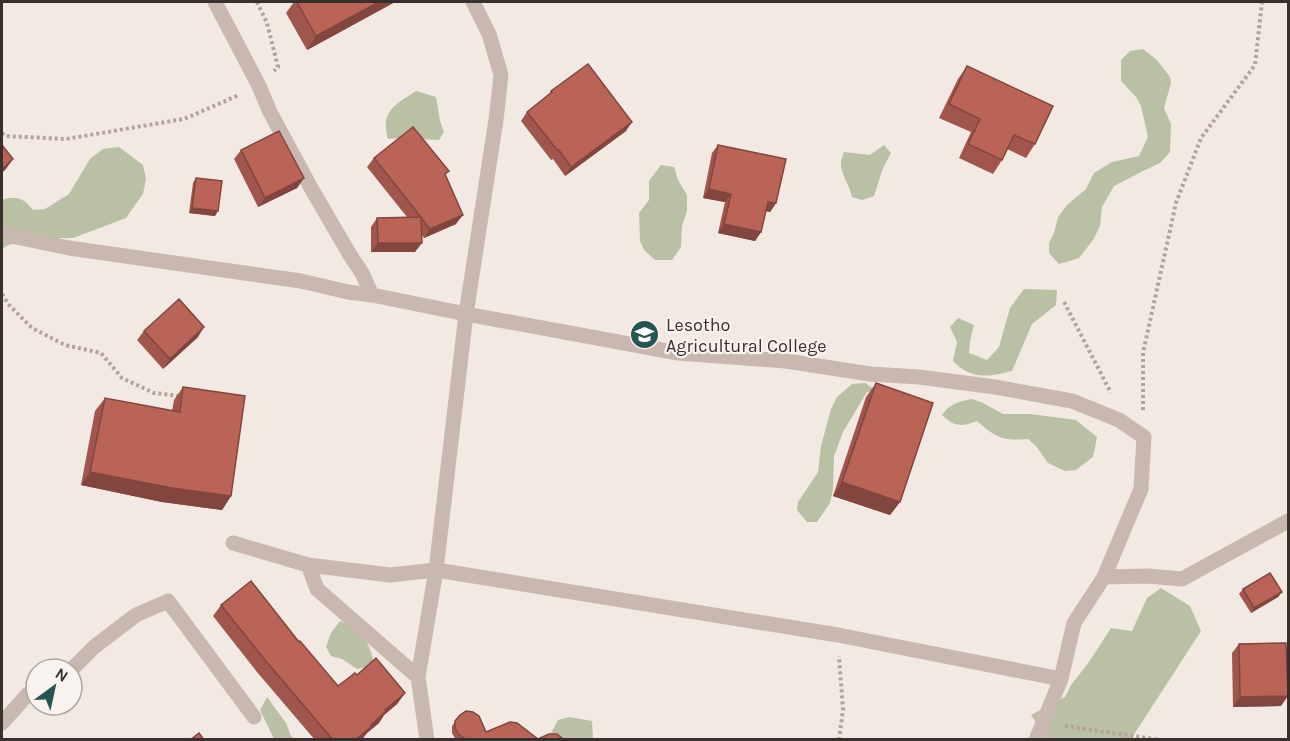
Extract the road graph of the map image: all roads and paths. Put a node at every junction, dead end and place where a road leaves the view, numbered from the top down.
1 (215, 2) edge
2 (257, 2) edge
3 (473, 2) edge
4 (1262, 2) edge
5 (259, 86) junction
6 (2, 133) edge
7 (2, 234) edge
8 (2, 294) edge
9 (372, 295) junction
10 (1064, 302) dead end
11 (466, 314) junction
12 (188, 397) edge
13 (1114, 398) dead end
14 (1144, 436) junction
15 (1288, 521) edge
16 (233, 543) dead end
17 (308, 565) junction
18 (436, 570) junction
19 (1104, 577) junction
20 (838, 634) junction
21 (84, 657) edge
22 (418, 677) junction
23 (1061, 679) junction
24 (24, 698) edge
25 (254, 717) dead end
26 (2, 723) edge
27 (1043, 723) junction
28 (427, 740) edge
29 (839, 740) edge
30 (1036, 740) edge
31 (1161, 740) edge

1 - 5 street
2 - 5 path
3 - 11 street
4 - 14 path
5 - 6 path
5 - 9 street
7 - 9 street
8 - 12 path
9 - 11 street
10 - 13 path
11 - 14 street
11 - 18 street
14 - 19 street
15 - 19 street
16 - 17 street
17 - 18 street
17 - 22 street
18 - 20 street
18 - 22 street
19 - 23 street
20 - 23 street
20 - 29 path
21 - 25 street
22 - 28 street
23 - 27 street
24 - 26 street
27 - 30 street
27 - 31 path

